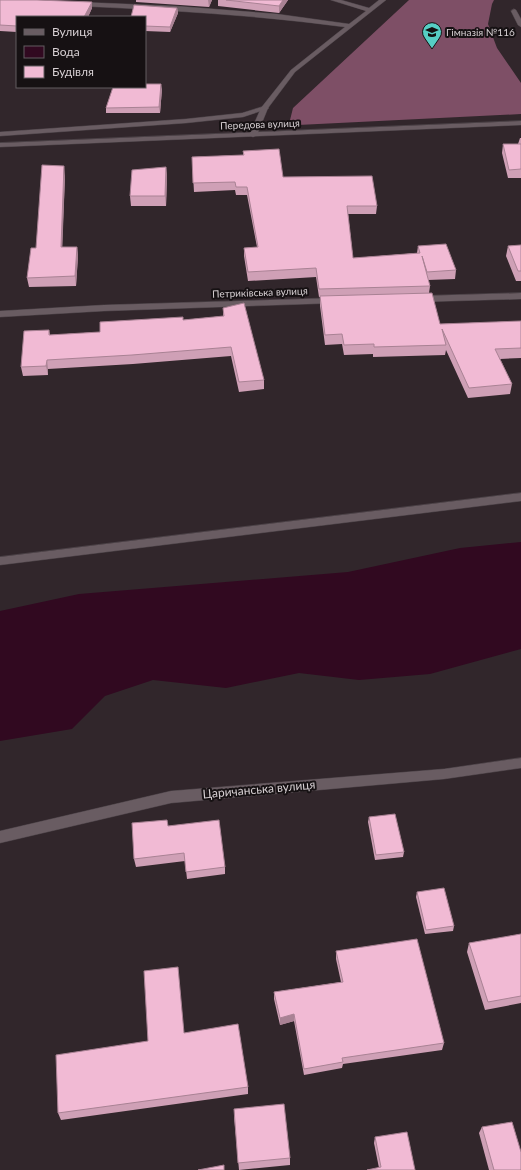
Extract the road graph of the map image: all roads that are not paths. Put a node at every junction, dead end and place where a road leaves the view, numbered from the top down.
1 (334, 0) edge
2 (383, 0) edge
3 (72, 4) edge
4 (370, 10) junction
5 (514, 11) dead end
6 (521, 25) edge
7 (351, 26) junction
8 (265, 108) junction
9 (521, 123) edge
10 (0, 134) edge
11 (253, 135) junction
12 (0, 144) edge
13 (521, 296) edge
14 (411, 299) edge
15 (348, 301) edge
16 (0, 314) edge
17 (521, 497) edge
18 (0, 561) edge
19 (521, 763) edge
20 (0, 837) edge

1 - 4 street
2 - 4 street
3 - 7 street
4 - 7 street
5 - 6 street
7 - 8 street
8 - 10 street
8 - 11 street
9 - 11 street, Передова вулиця
11 - 12 street, Передова вулиця
13 - 14 street
15 - 16 street, Петриківська вулиця
17 - 18 street
19 - 20 street, Царичанська вулиця

